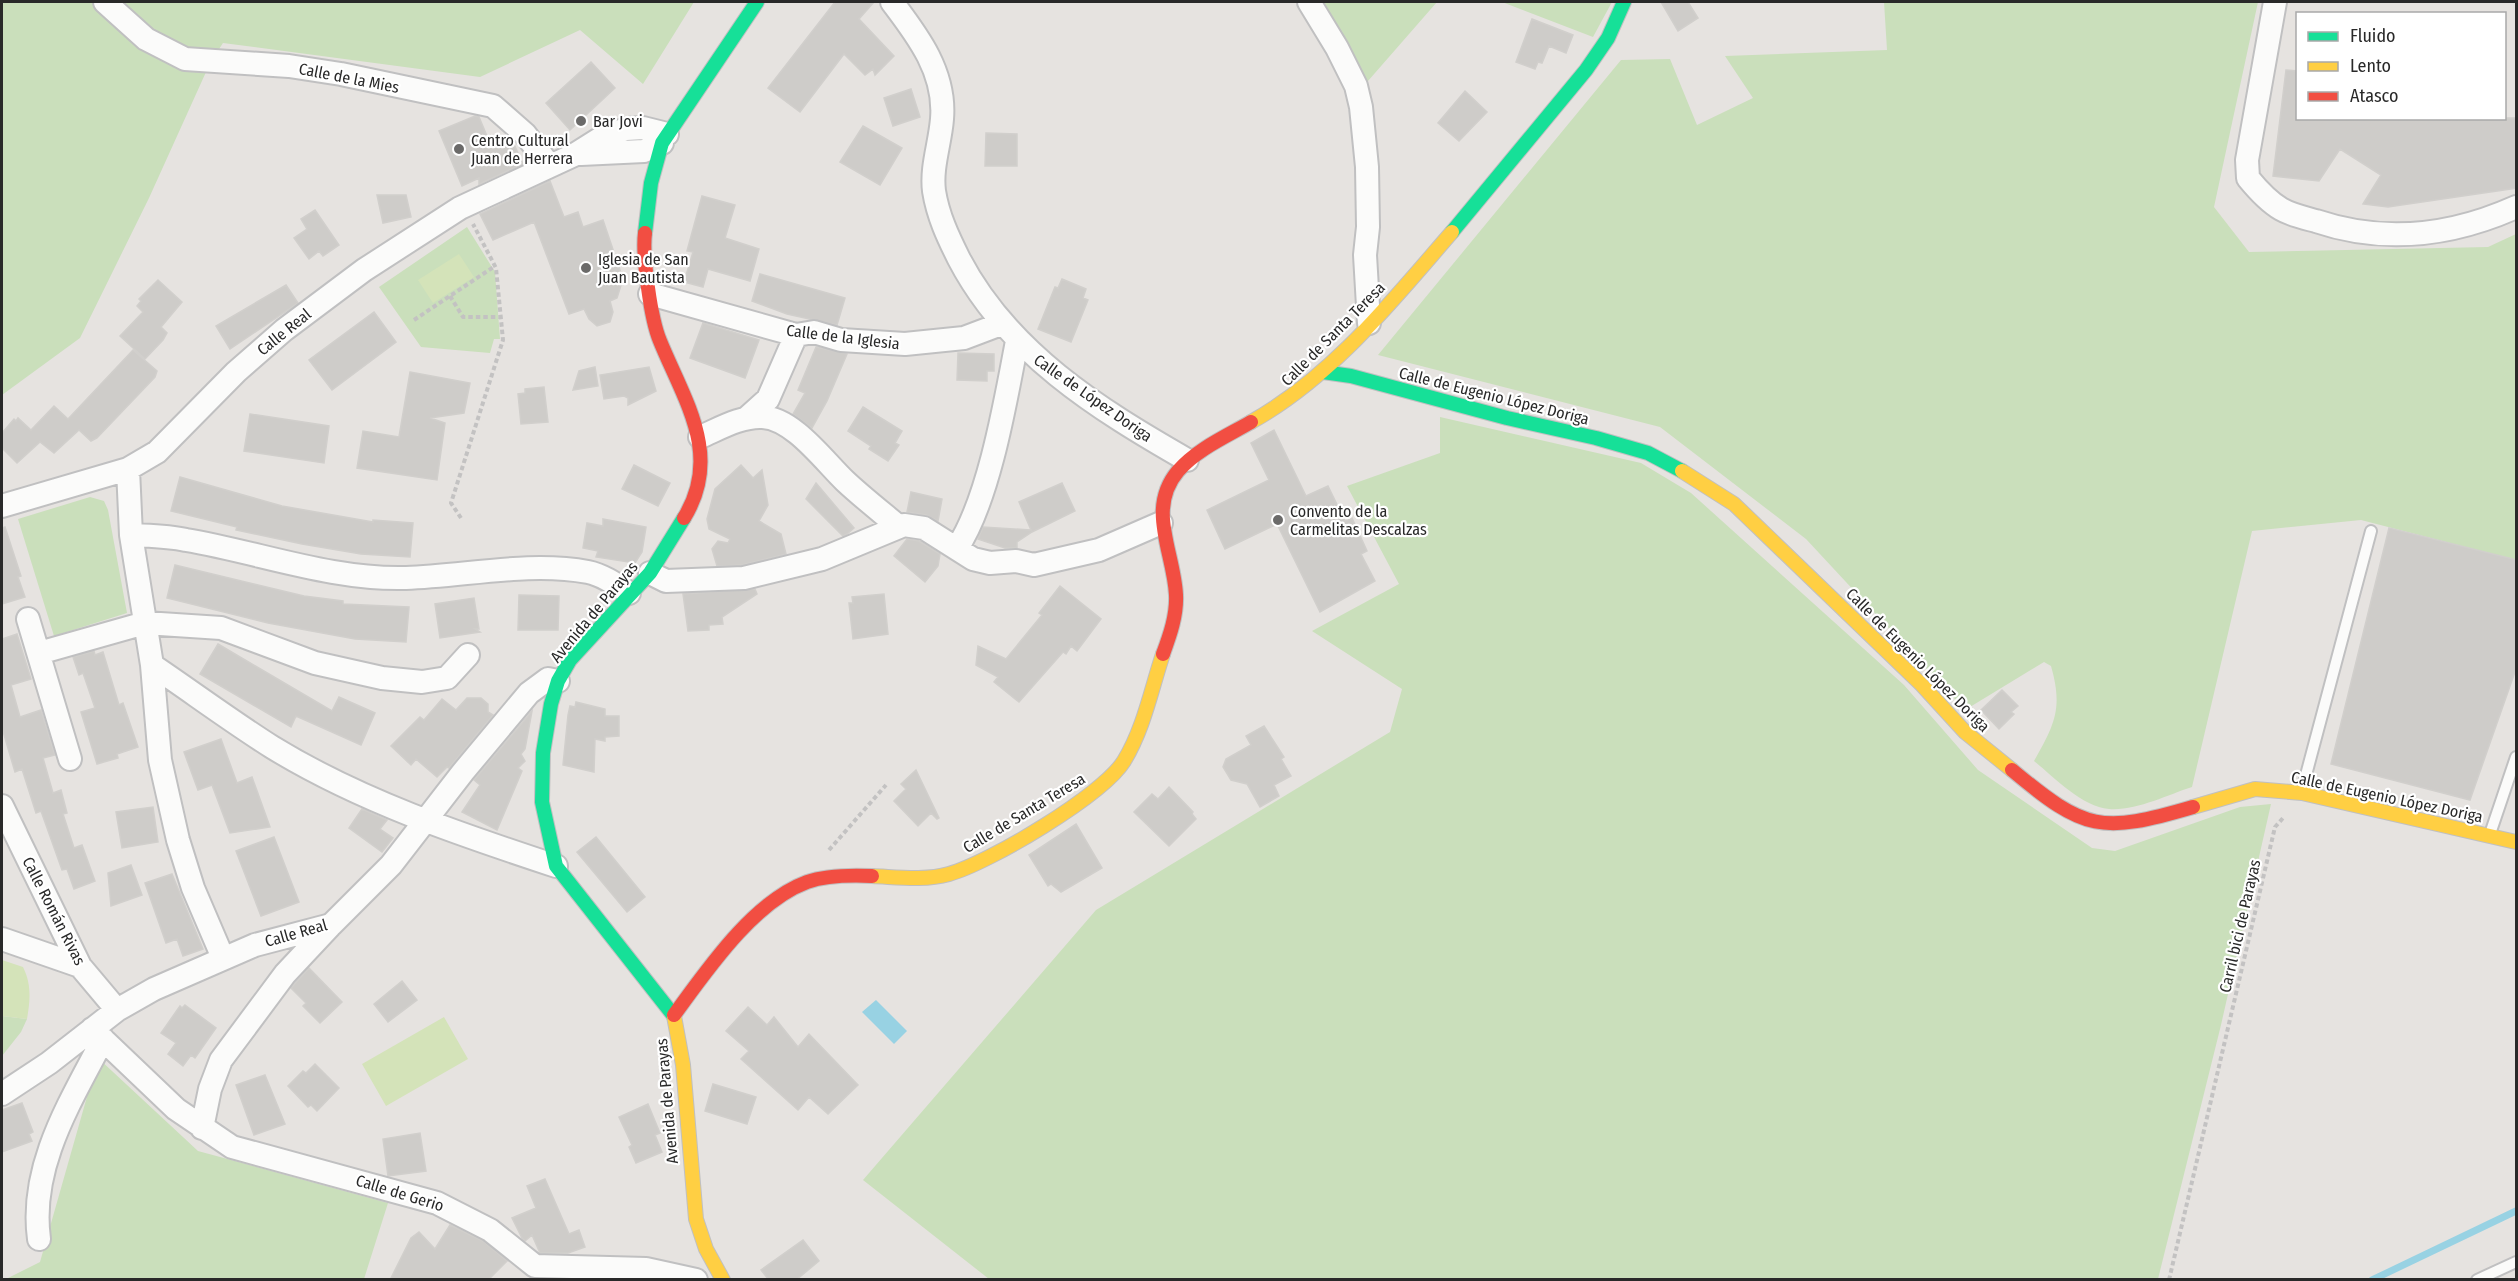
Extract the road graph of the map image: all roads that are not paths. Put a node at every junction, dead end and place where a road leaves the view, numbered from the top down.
1 (105, 2) edge
2 (757, 2) edge
3 (892, 2) edge
4 (1308, 2) edge
5 (1624, 2) edge
6 (2275, 2) edge
7 (664, 139) junction
8 (621, 153) junction
9 (574, 155) junction
10 (549, 166) junction
11 (650, 194) junction
12 (2517, 207) edge
13 (650, 294) junction
14 (1369, 323) junction
15 (1001, 324) junction
16 (796, 334) junction
17 (1017, 341) junction
18 (1323, 372) junction
19 (748, 417) junction
20 (700, 437) junction
21 (1187, 460) junction
22 (128, 469) junction
23 (2, 506) edge
24 (1161, 523) junction
25 (898, 526) junction
26 (2371, 531) dead end
27 (131, 535) junction
28 (957, 548) junction
29 (650, 573) junction
30 (629, 593) junction
31 (28, 619) dead end
32 (145, 623) junction
33 (39, 653) junction
34 (468, 655) dead end
35 (152, 665) junction
36 (558, 681) junction
37 (2517, 757) edge
38 (70, 759) dead end
39 (2302, 793) junction
40 (2, 806) edge
41 (425, 823) junction
42 (2490, 835) junction
43 (2517, 842) edge
44 (556, 866) junction
45 (331, 925) junction
46 (2, 939) edge
47 (224, 958) junction
48 (80, 966) junction
49 (117, 1010) junction
50 (674, 1015) junction
51 (98, 1034) junction
52 (2, 1094) edge
53 (202, 1128) junction
54 (39, 1239) dead end
55 (2517, 1262) edge
56 (710, 1279) edge
57 (2478, 1280) edge

1 - 10 street, Calle de la Mies
2 - 7 street, Avenida de Parayas
3 - 15 street, Calle de López Doriga
4 - 14 street
5 - 14 street, Calle de Santa Teresa
6 - 12 street
7 - 8 street, Calle Real
7 - 9 street, Calle Real
7 - 11 street, Avenida de Parayas
8 - 9 street, Calle Real
8 - 11 street
9 - 10 street, Calle Real
10 - 22 street, Calle Real
11 - 13 street, Avenida de Parayas
13 - 16 street, Calle de la Iglesia
13 - 20 street, Avenida de Parayas
14 - 18 street, Calle de Santa Teresa
15 - 16 street, Calle de la Iglesia
15 - 17 street, Calle de López Doriga
16 - 19 street
17 - 21 street, Calle de López Doriga
17 - 28 street
18 - 21 street, Calle de Santa Teresa
18 - 39 street, Calle de Eugenio López Doriga
19 - 20 street
19 - 25 street
20 - 29 street, Avenida de Parayas
21 - 24 street, Calle de Santa Teresa
22 - 23 street, Calle Real
22 - 27 street
24 - 28 street
24 - 50 street, Calle de Santa Teresa
25 - 28 street
25 - 29 street
26 - 39 lane
27 - 30 street
27 - 32 street
29 - 30 street, Avenida de Parayas
30 - 36 street, Avenida de Parayas
31 - 33 street
32 - 33 street
32 - 34 street
32 - 35 street
33 - 38 street
35 - 41 street
35 - 47 street
36 - 41 street, Calle Real
36 - 44 street, Avenida de Parayas
37 - 42 lane
39 - 42 street, Calle de Eugenio López Doriga
40 - 48 street, Calle Román Rivas
41 - 44 street
41 - 45 street, Calle Real
42 - 43 street, Calle de Eugenio López Doriga
44 - 50 street, Avenida de Parayas
45 - 47 street, Calle Real
45 - 53 street
46 - 48 street
47 - 49 street, Calle Real
48 - 49 street, Calle Román Rivas
49 - 51 street, Calle Real
50 - 56 street, Avenida de Parayas
51 - 52 street, Calle Real
51 - 53 street, Calle de Gerio
51 - 54 street
53 - 56 street, Calle de Gerio
55 - 57 lane

